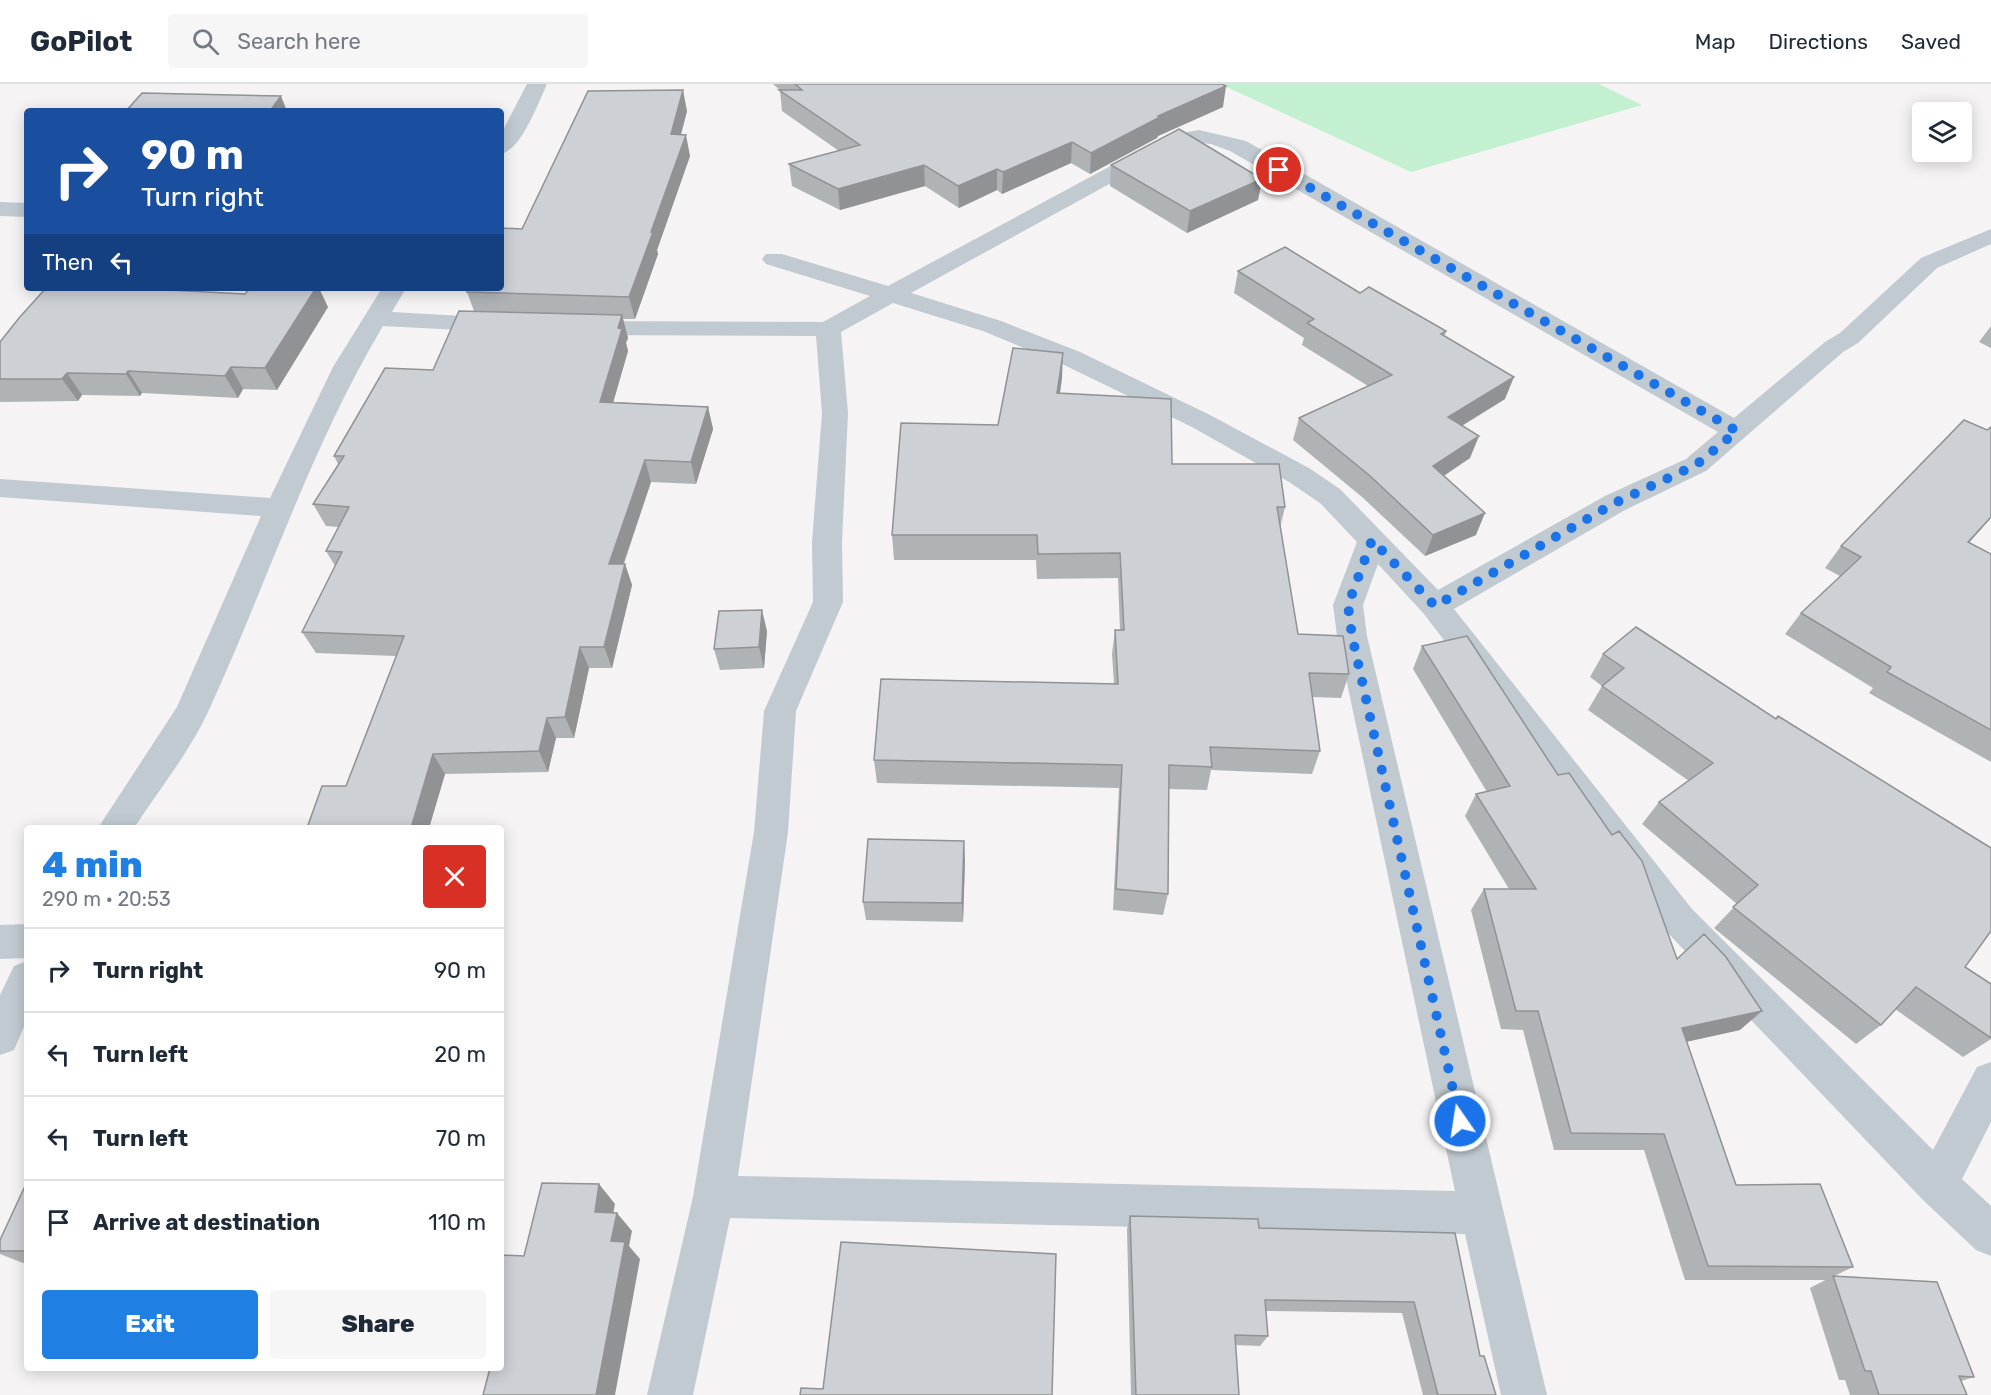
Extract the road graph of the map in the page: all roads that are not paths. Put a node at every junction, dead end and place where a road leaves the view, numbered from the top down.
1 (537, 84) edge
2 (504, 144) edge
3 (0, 209) edge
4 (24, 210) edge
5 (1991, 236) edge
6 (774, 259) dead end
7 (392, 291) edge
8 (891, 295) junction
9 (375, 318) junction
10 (524, 326) edge
11 (559, 328) edge
12 (828, 329) junction
13 (1737, 431) junction
14 (0, 488) edge
15 (279, 508) junction
16 (1372, 540) junction
17 (1435, 606) junction
18 (117, 825) edge
19 (24, 941) edge
20 (0, 942) edge
21 (24, 985) edge
22 (0, 1037) edge
23 (1991, 1081) edge
24 (1936, 1184) junction
25 (714, 1197) junction
26 (1480, 1213) junction
27 (1991, 1235) edge
28 (670, 1395) edge
29 (1524, 1395) edge

1 - 2 street
3 - 4 street
5 - 13 street
6 - 8 street
7 - 9 street
8 - 12 street
8 - 13 street
8 - 16 street
9 - 10 street
9 - 15 street
11 - 12 street
12 - 25 street
13 - 17 street
14 - 15 street
15 - 18 street
16 - 17 street
16 - 26 street
17 - 24 street
19 - 20 street
21 - 22 street
23 - 24 street
24 - 27 street
25 - 26 street
25 - 28 street
26 - 29 street

